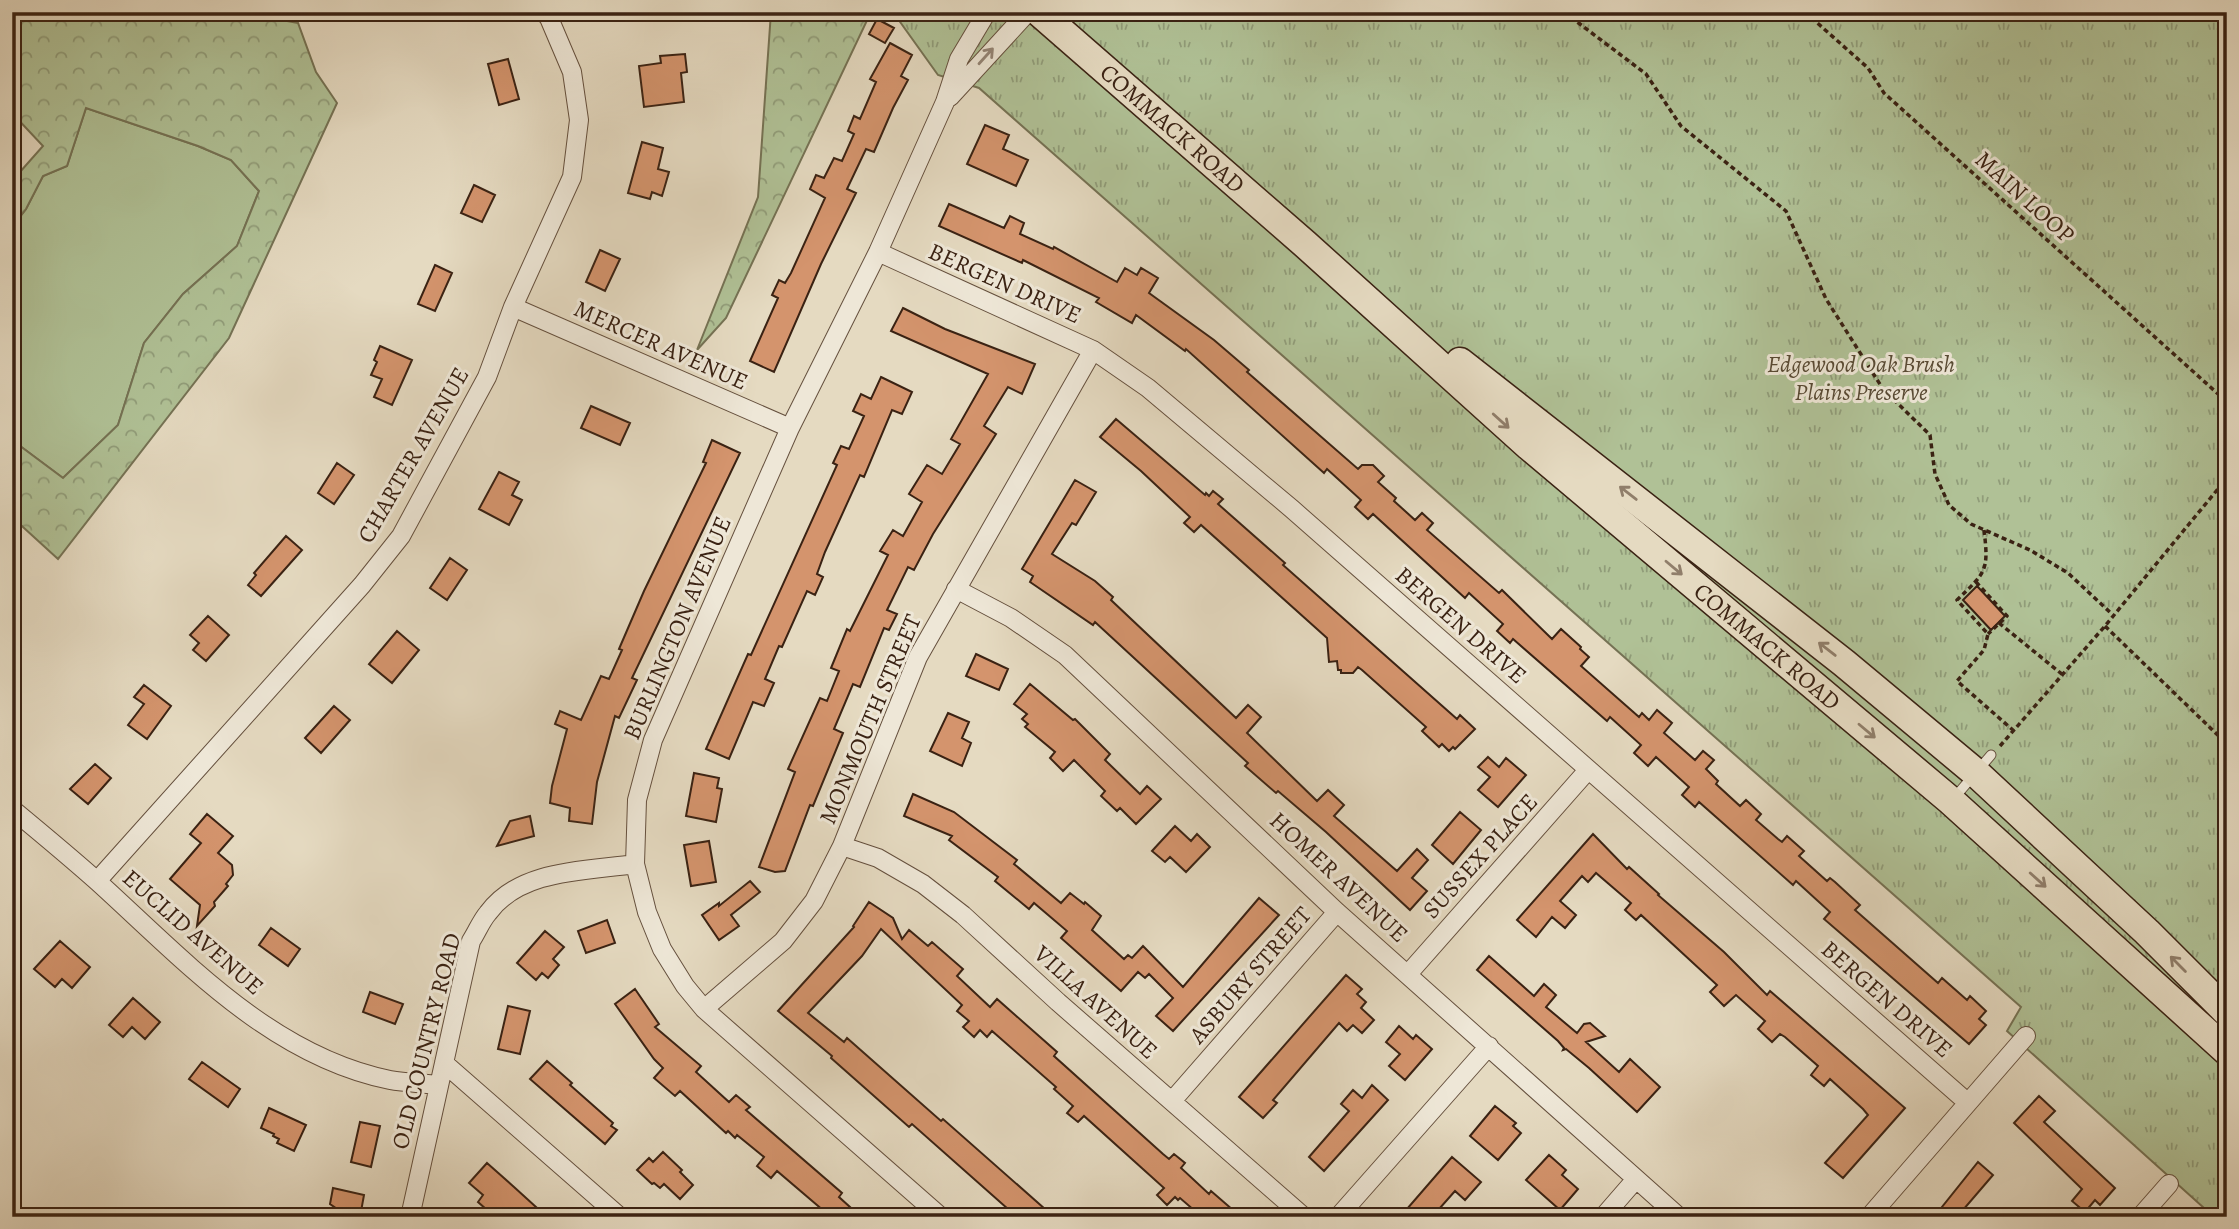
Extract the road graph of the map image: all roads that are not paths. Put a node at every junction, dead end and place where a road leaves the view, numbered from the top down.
1 (544, 12) edge
2 (987, 12) edge
3 (1028, 12) edge
4 (1039, 12) edge
5 (945, 102) junction
6 (1305, 244) junction
7 (878, 252) junction
8 (513, 307) junction
9 (1093, 350) junction
10 (790, 428) junction
11 (956, 589) junction
12 (1984, 764) junction
13 (1588, 770) junction
14 (1951, 801) junction
15 (12, 809) edge
16 (842, 846) junction
17 (635, 864) junction
18 (97, 881) junction
19 (1337, 912) junction
20 (1408, 974) junction
21 (704, 1009) junction
22 (2227, 1012) edge
23 (2026, 1036) dead end
24 (1489, 1046) junction
25 (2227, 1051) edge
26 (443, 1063) junction
27 (438, 1085) junction
28 (1172, 1101) junction
29 (1967, 1102) junction
30 (1636, 1179) junction
31 (2169, 1184) dead end
32 (410, 1217) edge
33 (620, 1217) edge
34 (941, 1217) edge
35 (1304, 1217) edge
36 (1338, 1217) edge
37 (1604, 1217) edge
38 (1679, 1217) edge
39 (1869, 1217) edge
40 (2140, 1217) edge

1 - 8 street, CHARTER AVENUE
2 - 5 street, BURLINGTON AVENUE
5 -> 3 street, BURLINGTON AVENUE
4 - 6 main road, COMMACK ROAD
5 - 7 street, BURLINGTON AVENUE
12 -> 6 main road, COMMACK ROAD
6 -> 14 main road, COMMACK ROAD
7 - 9 street, BERGEN DRIVE
7 - 10 street, BURLINGTON AVENUE
8 - 10 street, MERCER AVENUE
8 - 18 street, CHARTER AVENUE
9 - 11 street, MONMOUTH STREET
9 - 13 street, BERGEN DRIVE
10 - 17 street, BURLINGTON AVENUE
11 - 16 street, MONMOUTH STREET
11 - 19 street, HOMER AVENUE
12 - 14 lane
22 -> 12 main road, COMMACK ROAD
13 - 20 street, SUSSEX PLACE
13 - 29 street, BERGEN DRIVE
14 -> 25 main road, COMMACK ROAD
15 - 18 street, EUCLID AVENUE
16 - 21 street, MONMOUTH STREET
16 - 28 street, VILLA AVENUE
17 - 21 street, BURLINGTON AVENUE
17 - 26 street, OLD COUNTRY ROAD
18 - 27 street, EUCLID AVENUE
19 - 20 street, HOMER AVENUE
19 - 28 street, ASBURY STREET
20 - 24 street, HOMER AVENUE
21 - 34 street, BURLINGTON AVENUE
23 - 29 street
24 - 30 street, HOMER AVENUE
24 - 36 street
26 - 27 street, OLD COUNTRY ROAD
26 - 33 street
27 - 32 street, OLD COUNTRY ROAD
28 - 35 street, VILLA AVENUE
29 - 39 street
30 - 37 street
30 - 38 street, HOMER AVENUE
31 - 40 street

